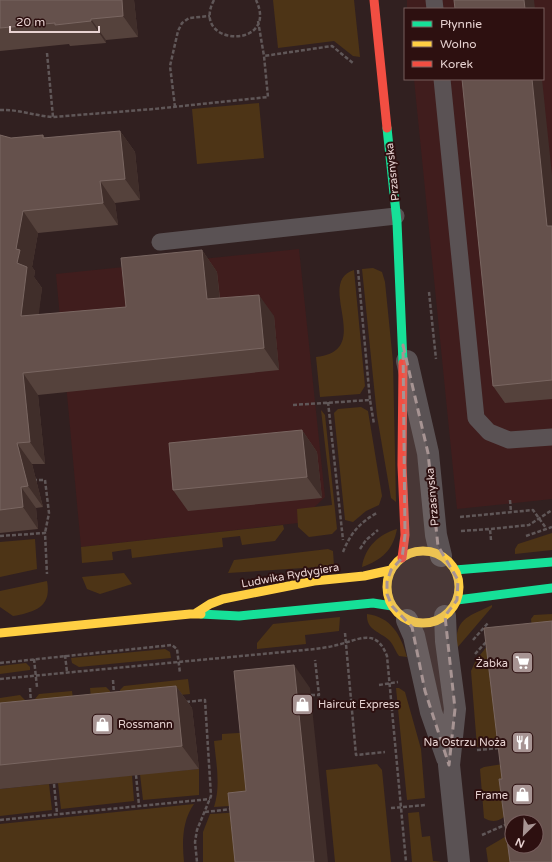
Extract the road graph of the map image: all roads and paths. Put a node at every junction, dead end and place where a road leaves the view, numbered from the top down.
1 (214, 0) edge
2 (256, 0) edge
3 (374, 0) edge
4 (210, 16) junction
5 (258, 21) junction
6 (47, 53) dead end
7 (264, 56) junction
8 (360, 65) dead end
9 (442, 80) edge
10 (175, 107) junction
11 (0, 110) edge
12 (53, 117) junction
13 (396, 216) junction
14 (160, 242) dead end
15 (358, 270) dead end
16 (403, 345) junction
17 (370, 400) junction
18 (328, 402) junction
19 (293, 405) dead end
20 (375, 431) dead end
21 (552, 437) edge
22 (33, 480) dead end
23 (510, 500) dead end
24 (552, 510) edge
25 (511, 512) dead end
26 (383, 527) dead end
27 (455, 529) dead end
28 (490, 529) junction
29 (45, 533) junction
30 (0, 536) edge
31 (343, 540) dead end
32 (492, 544) dead end
33 (358, 553) dead end
34 (402, 558) junction
35 (552, 562) edge
36 (448, 563) junction
37 (391, 570) junction
38 (47, 574) dead end
39 (552, 588) edge
40 (451, 608) junction
41 (196, 613) junction
42 (400, 613) junction
43 (491, 620) dead end
44 (0, 633) edge
45 (490, 637) edge
46 (470, 643) dead end
47 (34, 659) junction
48 (473, 659) dead end
49 (315, 660) dead end
50 (179, 661) junction
51 (0, 663) edge
52 (180, 673) dead end
53 (36, 676) junction
54 (0, 679) edge
55 (113, 680) dead end
56 (37, 687) dead end
57 (30, 688) dead end
58 (311, 695) dead end
59 (115, 702) edge
60 (184, 702) dead end
61 (32, 710) edge
62 (506, 747) edge
63 (472, 751) dead end
64 (449, 765) junction
65 (136, 775) edge
66 (54, 784) edge
67 (210, 799) junction
68 (432, 804) dead end
69 (139, 805) junction
70 (401, 807) junction
71 (240, 808) edge
72 (391, 808) dead end
73 (204, 812) junction
74 (57, 813) junction
75 (0, 820) edge
76 (504, 826) edge
77 (479, 837) dead end
78 (197, 862) edge
79 (406, 862) edge
80 (459, 862) edge

1 - 4 path
2 - 5 path
3 - 13 street, Przasnyska
4 - 5 path
4 - 10 path
5 - 7 path
6 - 12 path
7 - 8 path
7 - 10 path
9 - 21 lane
10 - 12 path
11 - 12 path
13 - 14 lane
13 - 16 street, Przasnyska
15 - 17 path
16 - 34 street, Przasnyska
16 - 36 street, Przasnyska
17 - 18 path
17 - 20 path
18 - 19 path
18 - 31 path
22 - 29 path
23 - 25 path
24 - 28 path
26 - 33 path
27 - 28 path
28 - 32 path
29 - 30 path
29 - 38 path
34 - 36 street
34 - 37 street
35 - 36 street
36 - 40 street
37 - 41 street, Ludwika Rydygiera
37 - 42 street
39 - 40 street
40 - 42 street
40 - 64 street
41 - 42 street, Ludwika Rydygiera
41 - 44 street, Ludwika Rydygiera
42 - 64 street
43 - 46 path
45 - 48 path
47 - 50 path
47 - 51 path
47 - 53 path
49 - 58 path
50 - 52 path
50 - 53 path
50 - 70 path
53 - 54 path
53 - 56 path
55 - 59 path
57 - 61 path
60 - 67 path
62 - 63 path
64 - 80 street
65 - 69 path
66 - 74 path
67 - 69 path
67 - 73 path
68 - 70 path
69 - 74 path
70 - 72 path
70 - 79 path
71 - 73 path
73 - 78 path
74 - 75 path
76 - 77 path

